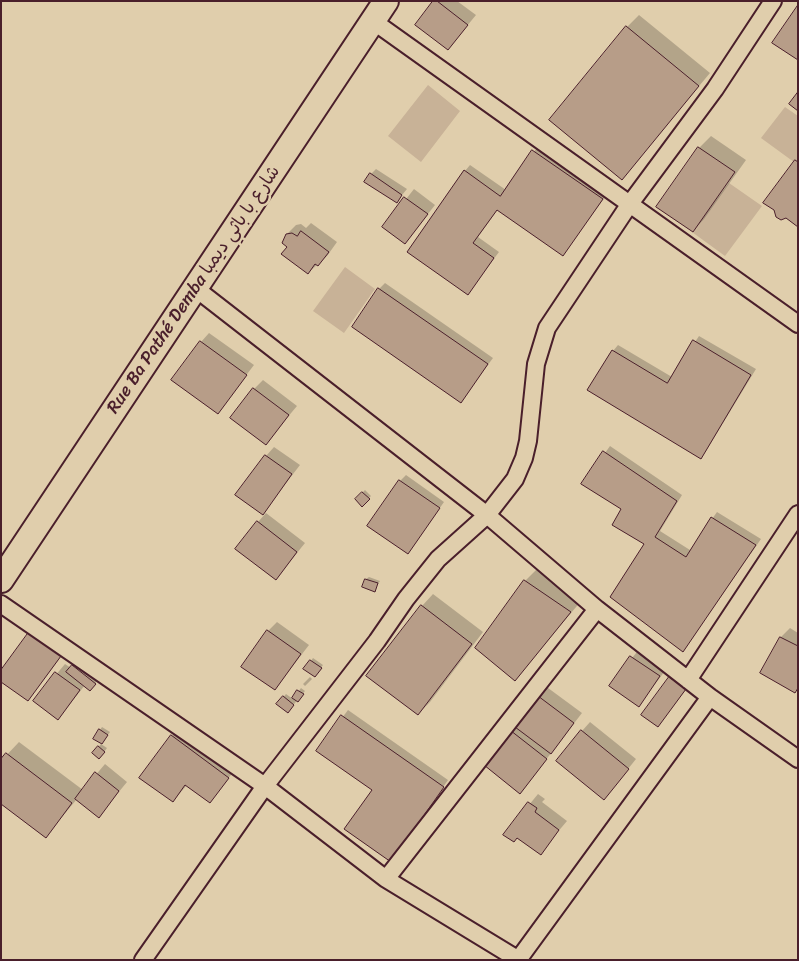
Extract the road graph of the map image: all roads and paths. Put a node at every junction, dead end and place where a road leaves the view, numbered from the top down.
1 (386, 1) edge
2 (773, 1) edge
3 (373, 21) junction
4 (629, 205) junction
5 (195, 288) junction
6 (798, 324) edge
7 (798, 514) edge
8 (487, 515) junction
9 (1, 580) edge
10 (1, 604) edge
11 (597, 609) junction
12 (688, 680) junction
13 (710, 697) junction
14 (798, 758) edge
15 (265, 786) junction
16 (386, 879) junction
17 (143, 960) edge
18 (519, 960) edge

1 - 3 street, Rue Ba Pathé Demba شارع با باثي ديمبا
2 - 4 street
3 - 4 street
3 - 5 street, Rue Ba Pathé Demba شارع با باثي ديمبا
4 - 6 street
4 - 8 street
5 - 8 street
5 - 9 street, Rue Ba Pathé Demba شارع با باثي ديمبا
7 - 12 street
8 - 11 street
8 - 15 street
10 - 15 street
11 - 12 street
11 - 16 street
12 - 13 street
13 - 14 street
13 - 18 street
15 - 16 street
15 - 17 street
16 - 18 street

